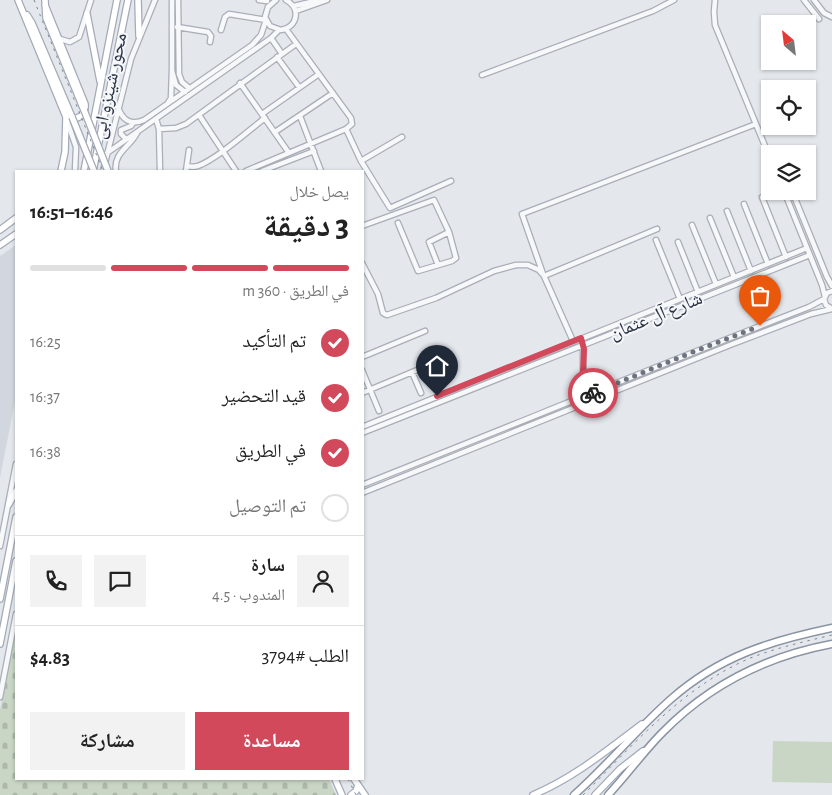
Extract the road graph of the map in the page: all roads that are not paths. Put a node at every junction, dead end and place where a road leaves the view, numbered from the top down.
1 (18, 0) edge
2 (91, 0) edge
3 (117, 0) edge
4 (128, 0) edge
5 (138, 0) edge
6 (155, 0) edge
7 (172, 0) edge
8 (178, 0) edge
9 (259, 0) edge
10 (276, 0) edge
11 (286, 0) edge
12 (319, 0) edge
13 (327, 0) edge
14 (674, 0) edge
15 (715, 0) edge
16 (804, 0) edge
17 (814, 0) edge
18 (45, 3) edge
19 (267, 3) edge
20 (295, 8) junction
21 (87, 14) junction
22 (832, 17) edge
23 (266, 20) junction
24 (819, 20) dead end
25 (176, 27) junction
26 (286, 29) junction
27 (221, 30) dead end
28 (279, 30) junction
29 (139, 36) junction
30 (271, 38) junction
31 (60, 39) junction
32 (210, 42) dead end
33 (296, 44) junction
34 (280, 55) junction
35 (172, 69) junction
36 (319, 74) junction
37 (482, 76) dead end
38 (240, 83) junction
39 (299, 87) junction
40 (189, 88) junction
41 (100, 90) junction
42 (184, 92) junction
43 (333, 93) junction
44 (168, 104) junction
45 (118, 107) junction
46 (199, 115) junction
47 (263, 116) junction
48 (300, 116) junction
49 (69, 117) junction
50 (156, 119) junction
51 (133, 123) junction
52 (756, 124) junction
53 (159, 129) junction
54 (346, 129) junction
55 (137, 132) junction
56 (275, 132) junction
57 (402, 137) dead end
58 (126, 139) junction
59 (311, 144) junction
60 (765, 145) edge
61 (189, 150) dead end
62 (223, 150) junction
63 (314, 151) junction
64 (107, 152) junction
65 (289, 153) junction
66 (362, 162) junction
67 (186, 168) edge
68 (60, 170) edge
69 (74, 170) edge
70 (84, 170) edge
71 (94, 170) edge
72 (94, 170) edge
73 (103, 170) edge
74 (108, 170) edge
75 (116, 170) edge
76 (160, 170) edge
77 (235, 170) edge
78 (248, 170) edge
79 (265, 170) edge
80 (321, 170) edge
81 (451, 181) dead end
82 (431, 190) junction
83 (434, 200) junction
84 (763, 200) edge
85 (788, 200) edge
86 (796, 200) edge
87 (744, 204) dead end
88 (727, 211) dead end
89 (710, 218) dead end
90 (15, 219) edge
91 (398, 223) dead end
92 (364, 225) edge
93 (692, 225) dead end
94 (657, 229) dead end
95 (0, 230) edge
96 (449, 232) junction
97 (15, 235) edge
98 (656, 240) dead end
99 (678, 242) dead end
100 (0, 244) edge
101 (807, 248) junction
102 (794, 253) junction
103 (810, 255) junction
104 (786, 257) junction
105 (796, 260) junction
106 (768, 264) junction
107 (438, 265) junction
108 (364, 267) edge
109 (751, 271) junction
110 (544, 275) junction
111 (734, 278) junction
112 (716, 284) junction
113 (832, 286) edge
114 (832, 291) edge
115 (698, 292) junction
116 (824, 298) junction
117 (680, 299) junction
118 (832, 309) edge
119 (425, 332) dead end
120 (581, 338) junction
121 (574, 341) junction
122 (583, 345) junction
123 (364, 356) edge
124 (422, 368) dead end
125 (412, 372) junction
126 (364, 375) edge
127 (370, 390) junction
128 (364, 392) edge
129 (421, 393) dead end
130 (591, 394) junction
131 (379, 411) dead end
132 (518, 423) junction
133 (364, 425) edge
134 (521, 430) junction
135 (364, 432) edge
136 (15, 470) edge
137 (364, 484) edge
138 (364, 492) edge
139 (15, 493) edge
140 (9, 504) junction
141 (15, 522) edge
142 (0, 546) edge
143 (15, 566) edge
144 (0, 599) edge
145 (15, 619) edge
146 (832, 628) edge
147 (0, 644) edge
148 (832, 644) edge
149 (0, 697) edge
150 (654, 715) junction
151 (647, 748) junction
152 (335, 780) edge
153 (355, 780) edge
154 (358, 785) junction
155 (342, 795) edge
156 (351, 795) edge
157 (365, 795) edge
158 (532, 795) edge
159 (574, 795) edge
160 (594, 795) edge
161 (608, 795) edge

1 - 49 main road
2 - 21 street
3 - 41 main road, محور شينزو ابى
4 - 71 main road, محور شينزو ابى
5 - 29 main road
6 - 29 street
7 - 25 street
8 - 25 street
9 - 19 street
10 - 19 street
11 - 20 street
12 - 20 street
13 - 20 street
14 - 37 street
15 - 52 street
16 - 24 street
17 - 22 street
18 - 31 main road
18 - 74 main road, bridge
19 - 23 street
20 - 26 street
21 - 31 street
21 - 41 main road
23 - 27 street
23 - 28 street
23 - 40 street
25 - 32 street
25 - 35 street
25 - 40 street
26 - 28 street
26 - 33 street
28 - 30 street
29 - 45 street
30 - 34 street
30 - 50 street
31 - 49 main road
33 - 34 street
33 - 36 street
34 - 38 street
34 - 39 street
35 - 42 street
35 - 44 street
36 - 39 street
36 - 43 street
38 - 46 street
38 - 47 street
39 - 47 street
40 - 42 street
41 - 70 main road, محور شينزو ابى
42 - 44 street
43 - 48 street
43 - 54 street
44 - 51 street
45 - 51 street
45 - 64 street
46 - 53 street
46 - 62 street
47 - 56 street
47 - 62 street
48 - 56 street
48 - 59 street
49 - 68 main road
49 - 69 street
49 - 72 main road, bridge
50 - 53 street
50 - 55 street
51 - 58 street
52 - 60 street
52 - 110 street
53 - 76 street
54 - 59 street
54 - 66 street
55 - 58 street
55 - 75 street
56 - 65 street
57 - 66 street
58 - 64 street
59 - 63 street
59 - 65 street
61 - 67 street
62 - 67 street
62 - 77 street
63 - 79 street
63 - 80 street
64 - 73 street
65 - 78 street
66 - 82 street
81 - 82 street
82 - 83 street
83 - 92 street
83 - 96 street
84 - 104 street
85 - 101 street
86 - 113 street
87 - 106 street
88 - 109 street
89 - 111 street
90 - 95 main road
91 - 107 street
93 - 112 street
94 - 110 street
96 - 107 street
96 - 107 street
97 - 100 main road
98 - 117 street
99 - 115 street
101 - 102 street, شارع آل عثمان
101 - 103 street
102 - 104 street, شارع آل عثمان
102 - 105 street
103 - 105 street, شارع آل عثمان
103 - 116 street
104 - 106 street, شارع آل عثمان
105 - 122 street, شارع آل عثمان
106 - 109 street, شارع آل عثمان
108 - 110 street
109 - 111 street, شارع آل عثمان
110 - 121 street
111 - 112 street, شارع آل عثمان
112 - 115 street, شارع آل عثمان
114 - 116 street
115 - 117 street, شارع آل عثمان
116 - 118 street
116 - 130 street
117 - 120 street, شارع آل عثمان
118 - 134 street
119 - 123 street
120 - 121 street, شارع آل عثمان
120 - 122 street
121 - 133 street, شارع آل عثمان
122 - 130 street
122 - 135 street, شارع آل عثمان
124 - 125 street
125 - 127 street
125 - 129 street
126 - 127 street
127 - 128 street
127 - 131 street
130 - 132 street
132 - 134 street
132 - 137 street
134 - 138 street
136 - 140 street
139 - 140 main road
140 - 142 street
141 - 144 main road
143 - 147 main road
145 - 149 street
146 - 150 highway
148 - 151 highway
150 - 158 main road
150 - 159 highway
151 - 160 main road
151 - 161 highway
152 - 155 main road
153 - 154 main road
154 - 156 main road
154 - 157 main road

